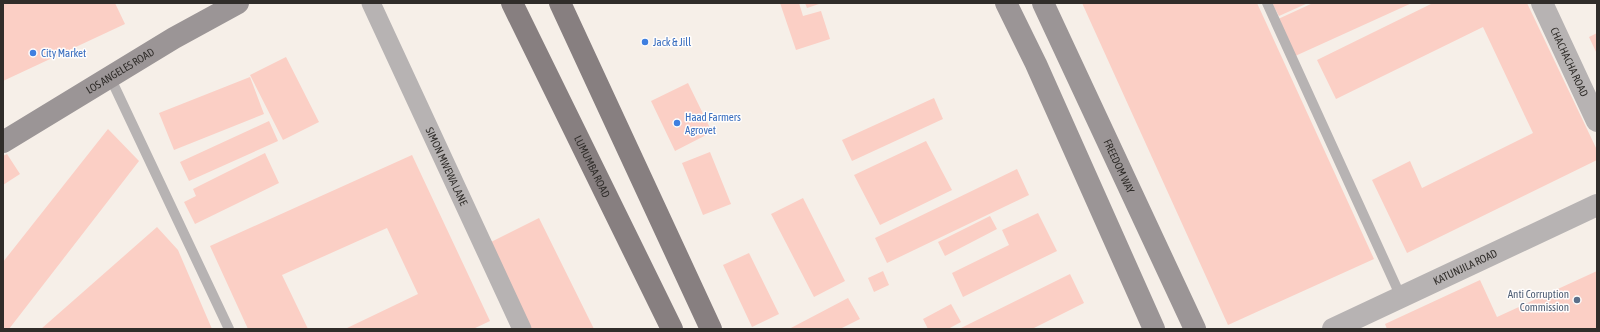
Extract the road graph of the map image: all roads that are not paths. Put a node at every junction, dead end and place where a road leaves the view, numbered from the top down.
1 (371, 3) edge
2 (512, 3) edge
3 (560, 3) edge
4 (1006, 3) edge
5 (1043, 3) edge
6 (1267, 3) edge
7 (1542, 3) edge
8 (232, 4) edge
9 (110, 77) junction
10 (1597, 121) edge
11 (3, 142) edge
12 (1597, 205) edge
13 (1401, 297) junction
14 (229, 329) edge
15 (522, 329) edge
16 (672, 329) edge
17 (711, 329) edge
18 (1154, 329) edge
19 (1195, 329) edge
20 (1333, 329) edge

1 - 15 street, SIMON MWEWA LANE
2 - 16 main road, LUMUMBA ROAD
3 - 17 main road
4 - 18 main road
5 - 19 main road, FREEDOM WAY
6 - 13 lane
7 - 10 street, CHACHACHA ROAD
8 - 9 main road, LOS ANGELES ROAD
9 - 11 main road, LOS ANGELES ROAD
9 - 14 lane
12 - 13 street, KATUNJILA ROAD
13 - 20 street, KATUNJILA ROAD

